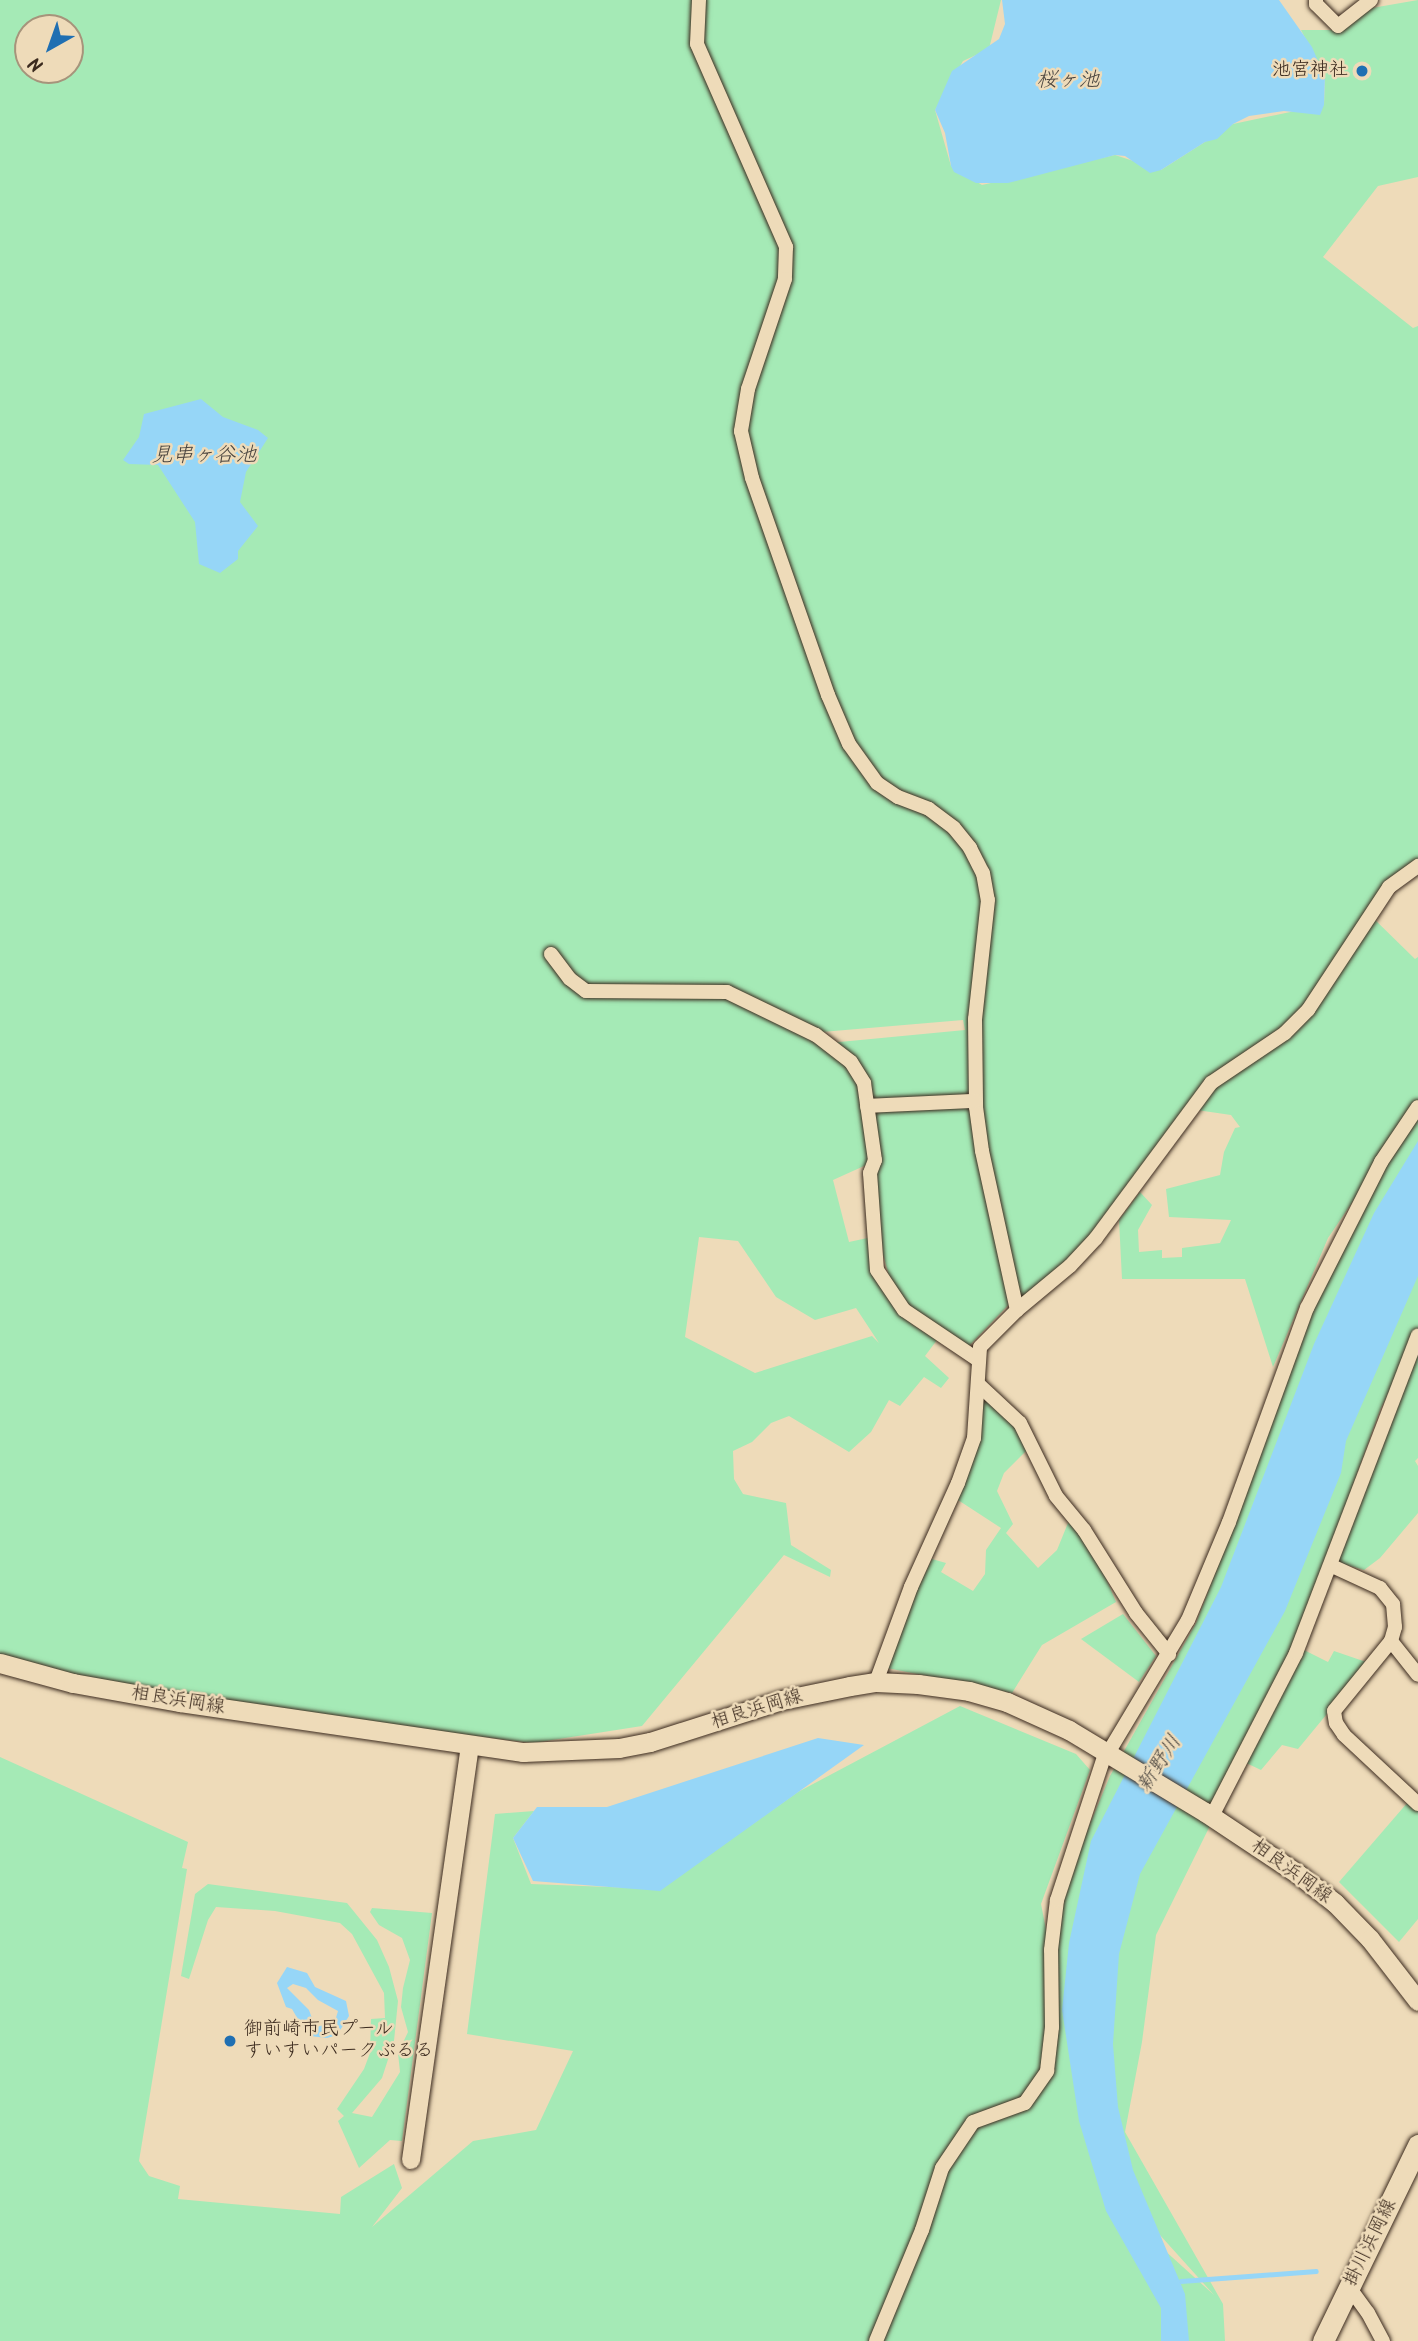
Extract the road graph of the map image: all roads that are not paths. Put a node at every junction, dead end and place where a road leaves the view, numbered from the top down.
1 (699, 0) edge
2 (1316, 0) edge
3 (1371, 0) edge
4 (1418, 866) edge
5 (551, 954) dead end
6 (975, 1101) junction
7 (867, 1106) junction
8 (1418, 1107) edge
9 (1017, 1310) junction
10 (1418, 1336) edge
11 (977, 1359) junction
12 (978, 1384) junction
13 (1332, 1566) junction
14 (1391, 1642) junction
15 (1169, 1654) junction
16 (0, 1663) edge
17 (1418, 1675) edge
18 (876, 1682) junction
19 (471, 1746) junction
20 (1109, 1753) junction
21 (1418, 1804) edge
22 (1208, 1814) junction
23 (1418, 2001) edge
24 (1418, 2145) edge
25 (411, 2160) dead end
26 (1349, 2287) junction
27 (876, 2341) edge
28 (1323, 2341) edge
29 (1383, 2341) edge

1 - 6 street
2 - 3 street
4 - 9 street
5 - 7 street
6 - 7 street
6 - 9 street
7 - 11 street
8 - 15 street
9 - 11 street
10 - 13 street
11 - 12 street
12 - 15 street
12 - 18 street
13 - 14 street
13 - 22 street
14 - 17 street
14 - 21 street
15 - 20 street
16 - 19 main road, 相良浜岡線
18 - 19 main road, 相良浜岡線
18 - 20 main road, 相良浜岡線
19 - 25 street
20 - 22 main road, 相良浜岡線
20 - 27 street
22 - 23 main road, 相良浜岡線
24 - 26 main road, 掛川浜岡線
26 - 28 main road, 掛川浜岡線
26 - 29 street

